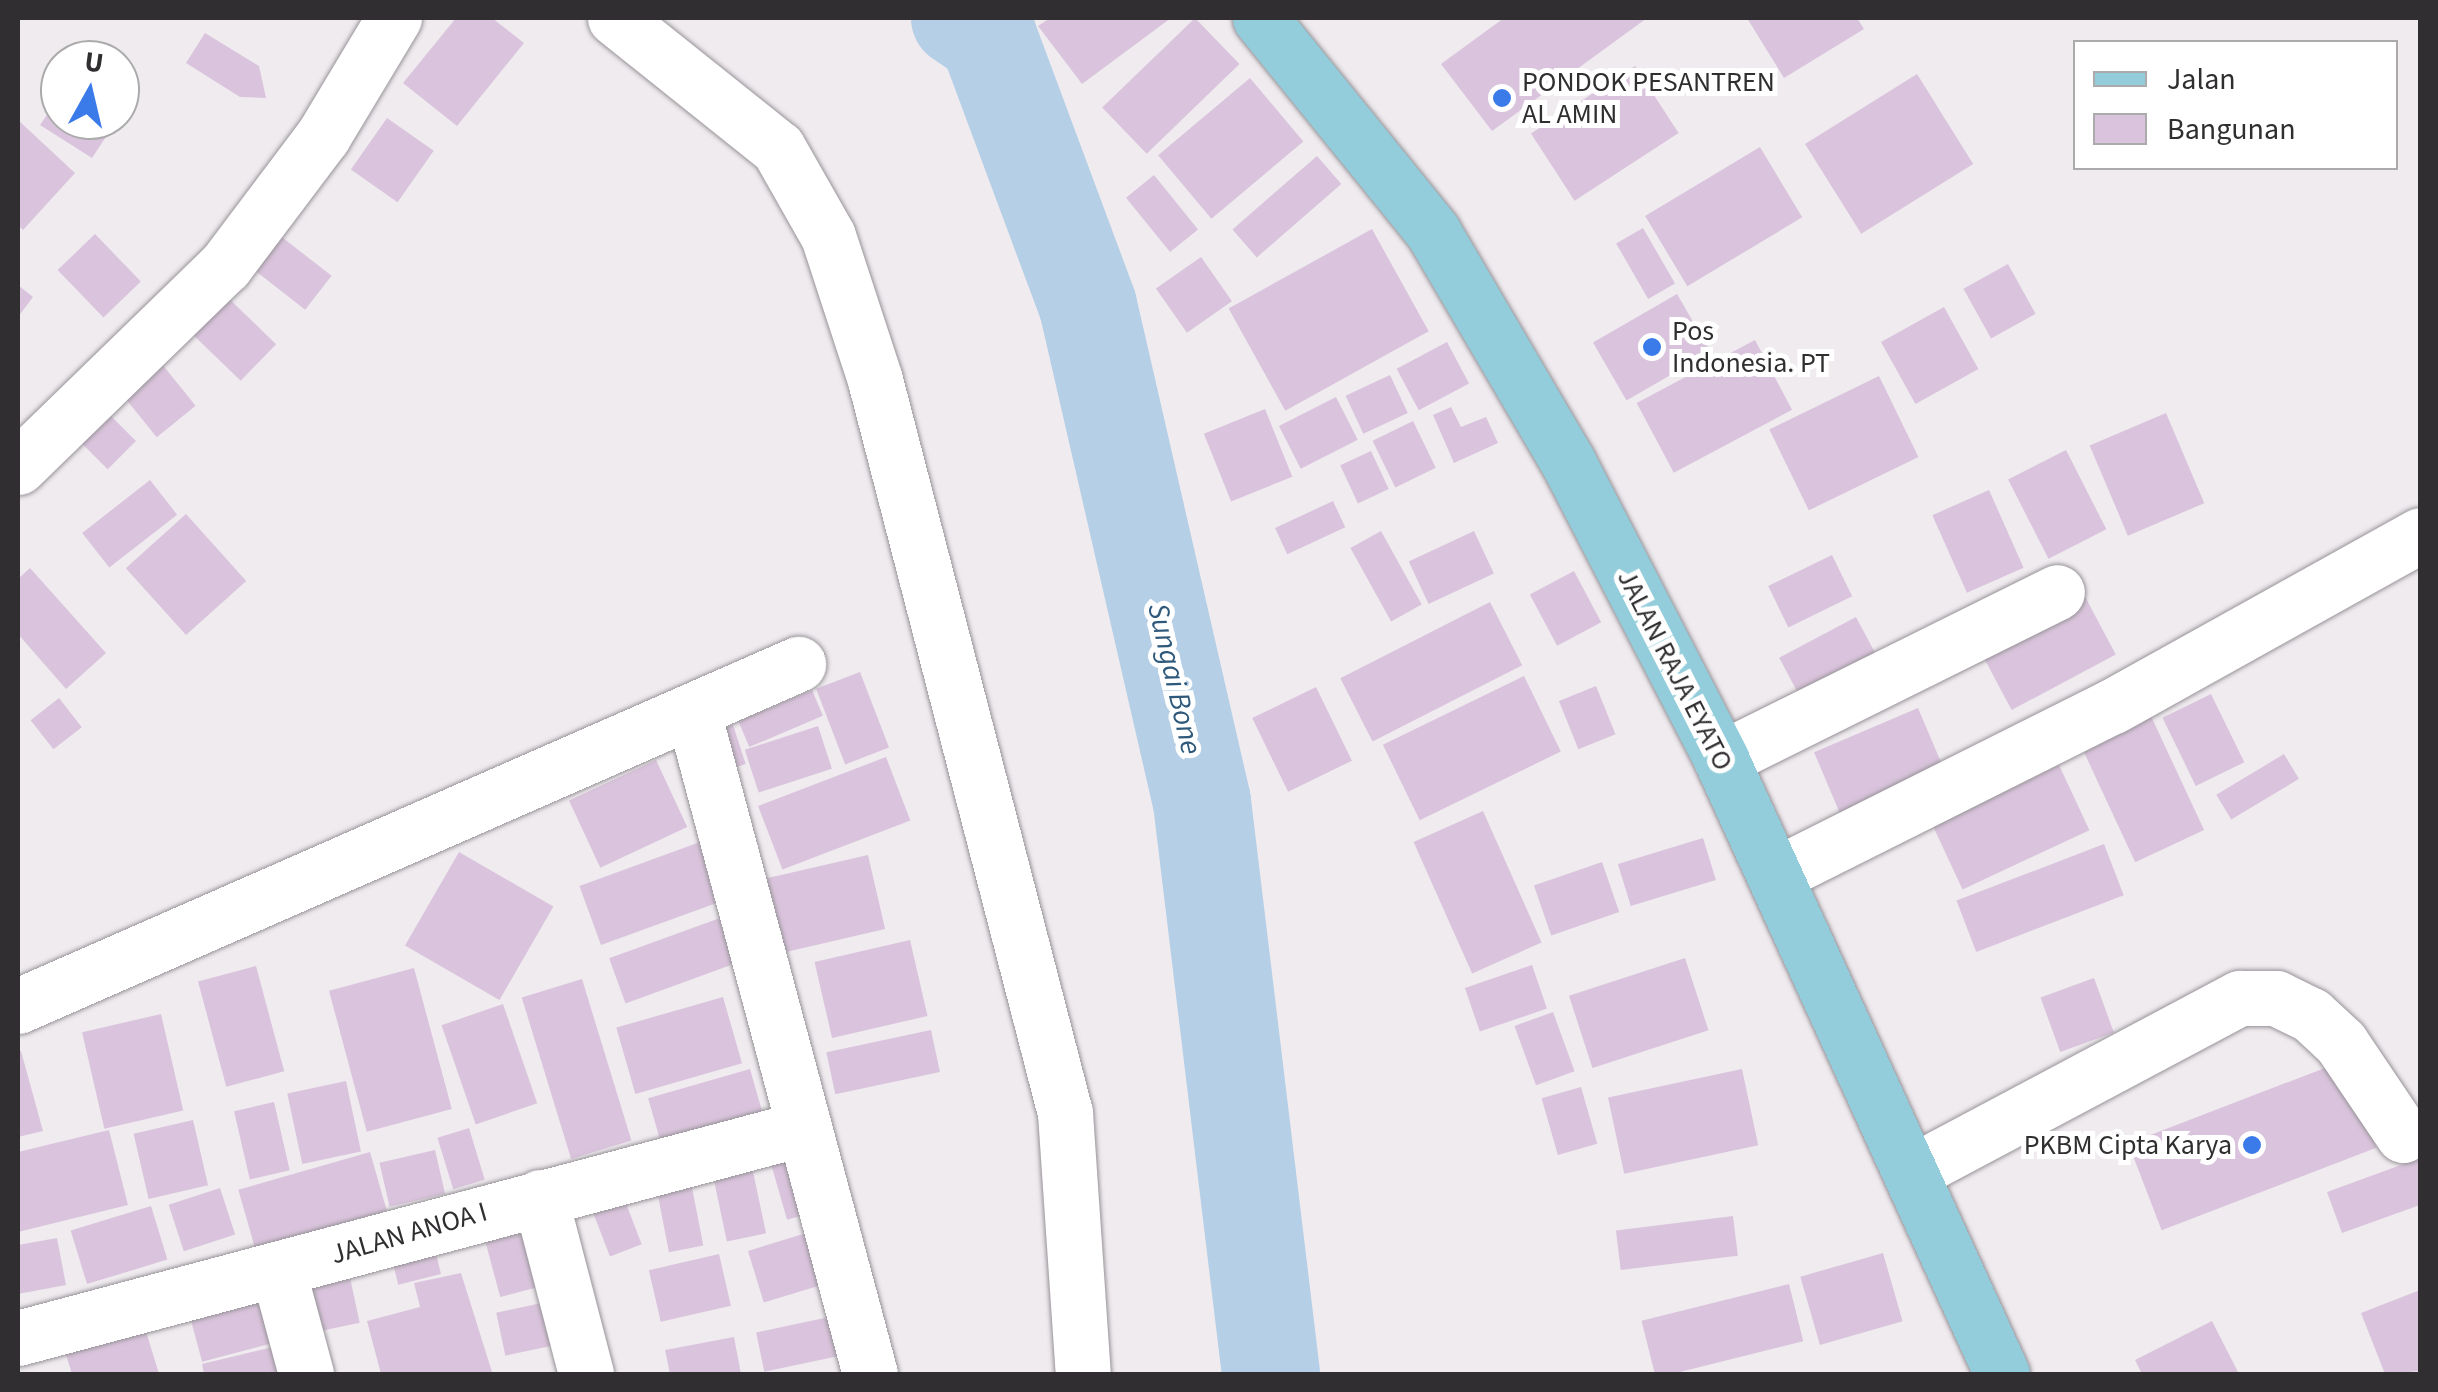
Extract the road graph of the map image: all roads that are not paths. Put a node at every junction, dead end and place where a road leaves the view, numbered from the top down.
1 (394, 18) edge
2 (615, 18) edge
3 (1260, 18) edge
4 (18, 467) edge
5 (2420, 535) edge
6 (2058, 592) dead end
7 (798, 664) dead end
8 (693, 712) junction
9 (1721, 758) junction
10 (1775, 875) junction
11 (18, 1006) edge
12 (800, 1129) junction
13 (2403, 1136) dead end
14 (1914, 1171) junction
15 (540, 1197) junction
16 (278, 1270) junction
17 (18, 1338) edge
18 (306, 1374) edge
19 (586, 1374) edge
20 (870, 1374) edge
21 (1083, 1374) edge
22 (2002, 1374) edge

1 - 4 street
2 - 21 street
3 - 9 main road, JALAN RAJA EYATO
5 - 10 street
6 - 9 street
7 - 8 street
8 - 11 street
8 - 12 street
9 - 10 main road, JALAN RAJA EYATO
10 - 14 main road, JALAN RAJA EYATO
12 - 15 street, JALAN ANOA I
12 - 20 street
13 - 14 street
14 - 22 main road, JALAN RAJA EYATO
15 - 16 street, JALAN ANOA I
15 - 19 street
16 - 17 street, JALAN ANOA I
16 - 18 street

